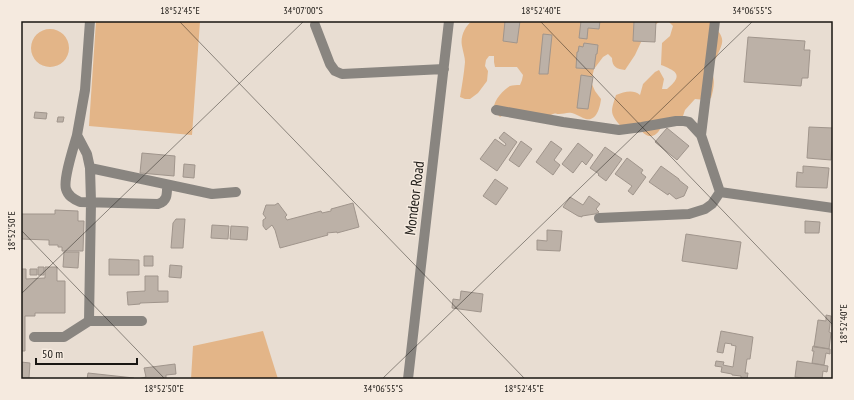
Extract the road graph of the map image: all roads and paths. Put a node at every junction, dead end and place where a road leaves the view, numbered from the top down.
1 (90, 21) edge
2 (449, 21) edge
3 (715, 21) edge
4 (315, 25) dead end
5 (444, 69) junction
6 (496, 110) dead end
7 (77, 135) junction
8 (701, 135) junction
9 (90, 168) junction
10 (167, 185) junction
11 (236, 192) dead end
12 (720, 192) junction
13 (91, 202) junction
14 (833, 208) edge
15 (599, 218) dead end
16 (142, 320) dead end
17 (88, 321) junction
18 (34, 337) dead end
19 (408, 379) edge

1 - 7 street
2 - 5 street, Mondeor Road
3 - 8 street
4 - 5 street
5 - 19 street, Mondeor Road
6 - 8 street
7 - 9 street
7 - 13 street
8 - 12 street
9 - 10 street
9 - 13 street
10 - 11 street
10 - 13 street
12 - 14 street
12 - 15 street
13 - 17 street
16 - 17 street
17 - 18 street

